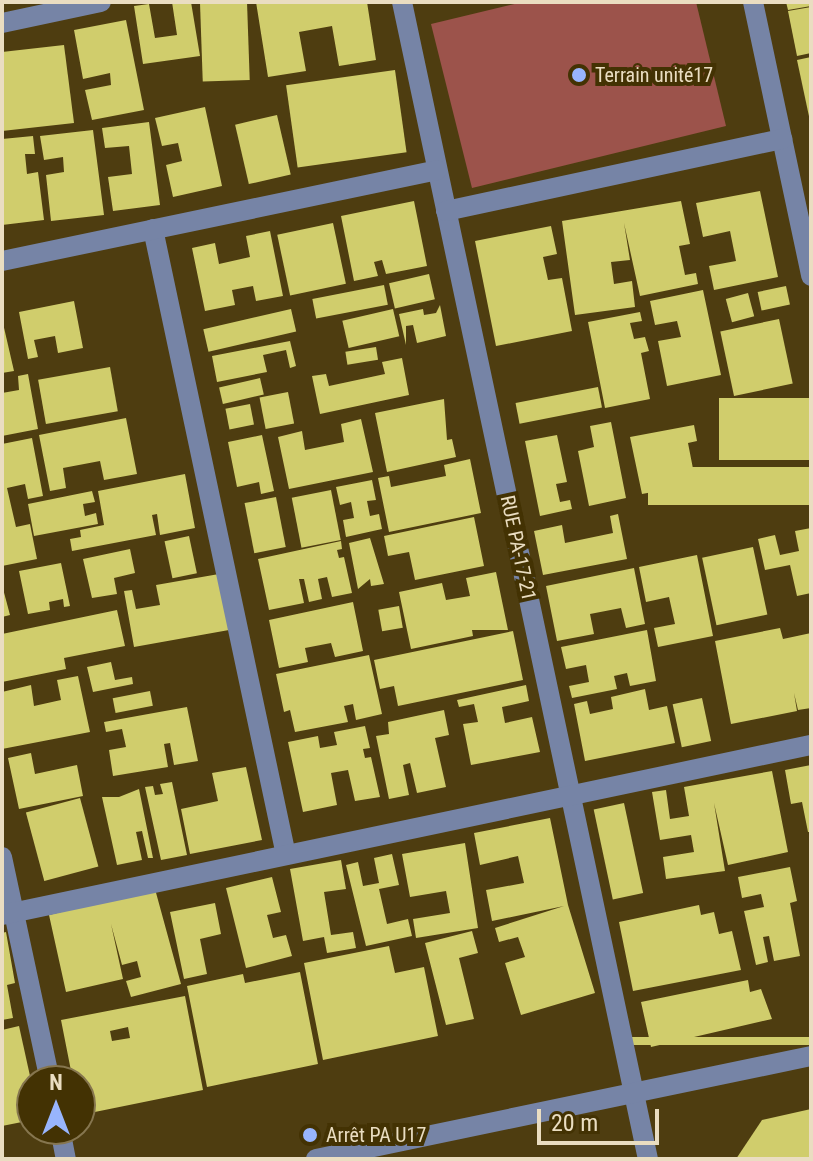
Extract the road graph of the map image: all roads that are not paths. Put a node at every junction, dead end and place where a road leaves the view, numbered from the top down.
1 (101, 2) edge
2 (402, 2) edge
3 (753, 2) edge
4 (2, 23) edge
5 (782, 139) junction
6 (437, 170) junction
7 (446, 211) junction
8 (153, 229) junction
9 (2, 261) edge
10 (811, 276) edge
11 (811, 745) edge
12 (570, 795) junction
13 (286, 855) junction
14 (2, 857) edge
15 (8, 913) edge
16 (811, 1056) edge
17 (46, 1065) edge
18 (634, 1093) junction
19 (392, 1151) edge
20 (316, 1159) edge
21 (648, 1159) edge

1 - 4 street
2 - 6 street, RUE PA-17-21
3 - 5 street
5 - 7 street
5 - 10 street
6 - 7 street, RUE PA-17-21
6 - 8 street
7 - 12 street, RUE PA-17-21
8 - 9 street
8 - 13 street
11 - 12 street
12 - 13 street
12 - 18 street, RUE PA-17-21
13 - 15 street
14 - 15 street
15 - 17 street
16 - 18 street
18 - 19 street
18 - 21 street, RUE PA-17-21
19 - 20 street

